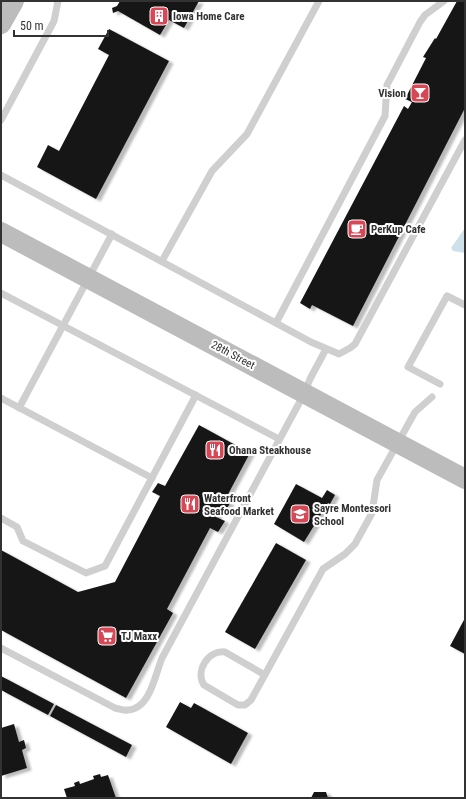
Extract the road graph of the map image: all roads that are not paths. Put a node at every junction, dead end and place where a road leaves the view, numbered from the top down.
1 (14, 1) edge
2 (58, 1) edge
3 (318, 1) edge
4 (444, 1) edge
5 (1, 24) edge
6 (1, 120) edge
7 (465, 140) edge
8 (1, 174) edge
9 (1, 232) edge
10 (112, 234) junction
11 (162, 261) junction
12 (88, 278) junction
13 (1, 293) edge
14 (465, 305) edge
15 (276, 323) junction
16 (63, 326) junction
17 (326, 349) junction
18 (440, 384) dead end
19 (304, 394) junction
20 (196, 395) junction
21 (432, 397) dead end
22 (1, 398) edge
23 (19, 408) junction
24 (279, 439) junction
25 (398, 444) junction
26 (152, 478) junction
27 (465, 479) edge
28 (1, 518) edge
29 (1, 648) edge
30 (265, 675) junction

1 - 5 street
2 - 6 lane
3 - 11 lane
4 - 15 lane
7 - 17 lane
8 - 10 lane
9 - 12 street, 28th Street
10 - 11 lane
10 - 12 lane
11 - 15 lane
12 - 16 lane
12 - 19 street, 28th Street
13 - 16 lane
14 - 18 lane
15 - 17 lane
16 - 20 lane
16 - 23 lane
17 - 19 lane
19 - 24 lane
19 - 25 street, 28th Street
20 - 24 lane
20 - 26 lane
21 - 25 lane
22 - 23 lane
23 - 26 lane
24 - 29 lane
25 - 27 street, 28th Street
25 - 30 lane
26 - 28 lane
30 - 30 lane

